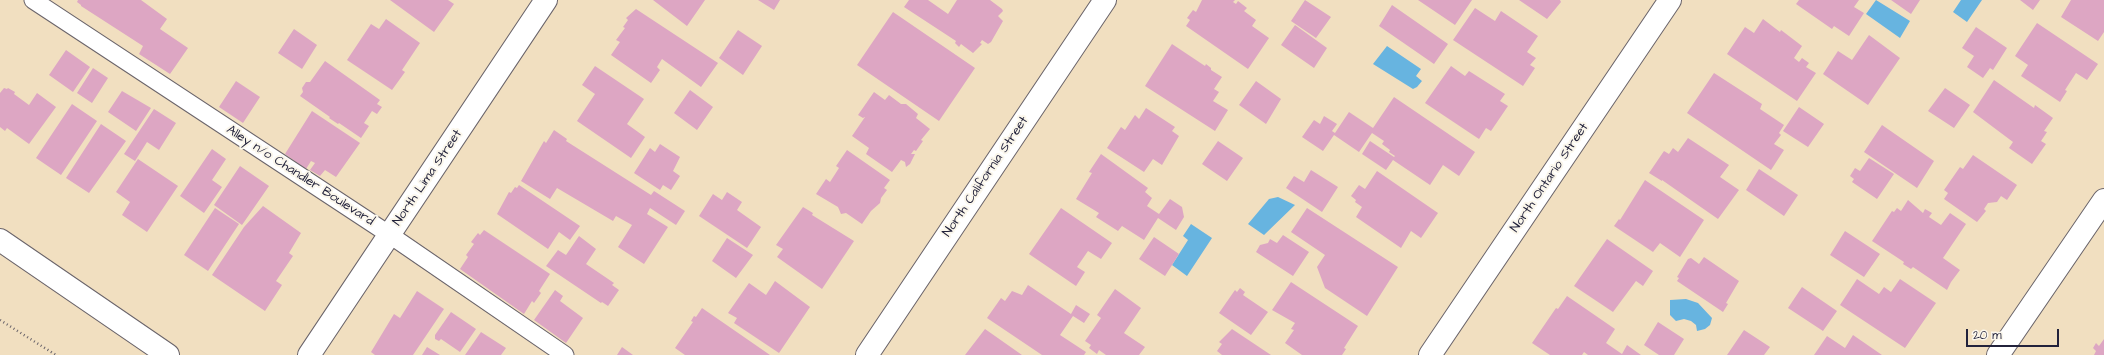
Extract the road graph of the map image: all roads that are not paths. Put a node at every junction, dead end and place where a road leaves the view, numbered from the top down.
1 (33, 0) edge
2 (546, 0) edge
3 (1105, 0) edge
4 (1670, 0) edge
5 (2104, 200) edge
6 (390, 235) junction
7 (0, 240) edge
8 (168, 355) edge
9 (309, 355) edge
10 (565, 355) edge
11 (867, 355) edge
12 (1430, 355) edge
13 (1998, 355) edge

1 - 6 lane, Alley n/o Chandler Boulevard
2 - 6 street, North Lima Street
3 - 11 street, North California Street
4 - 12 street, North Ontario Street
5 - 13 street
6 - 9 street, North Lima Street
6 - 10 lane, Alley n/o Chandler Boulevard
7 - 8 street

